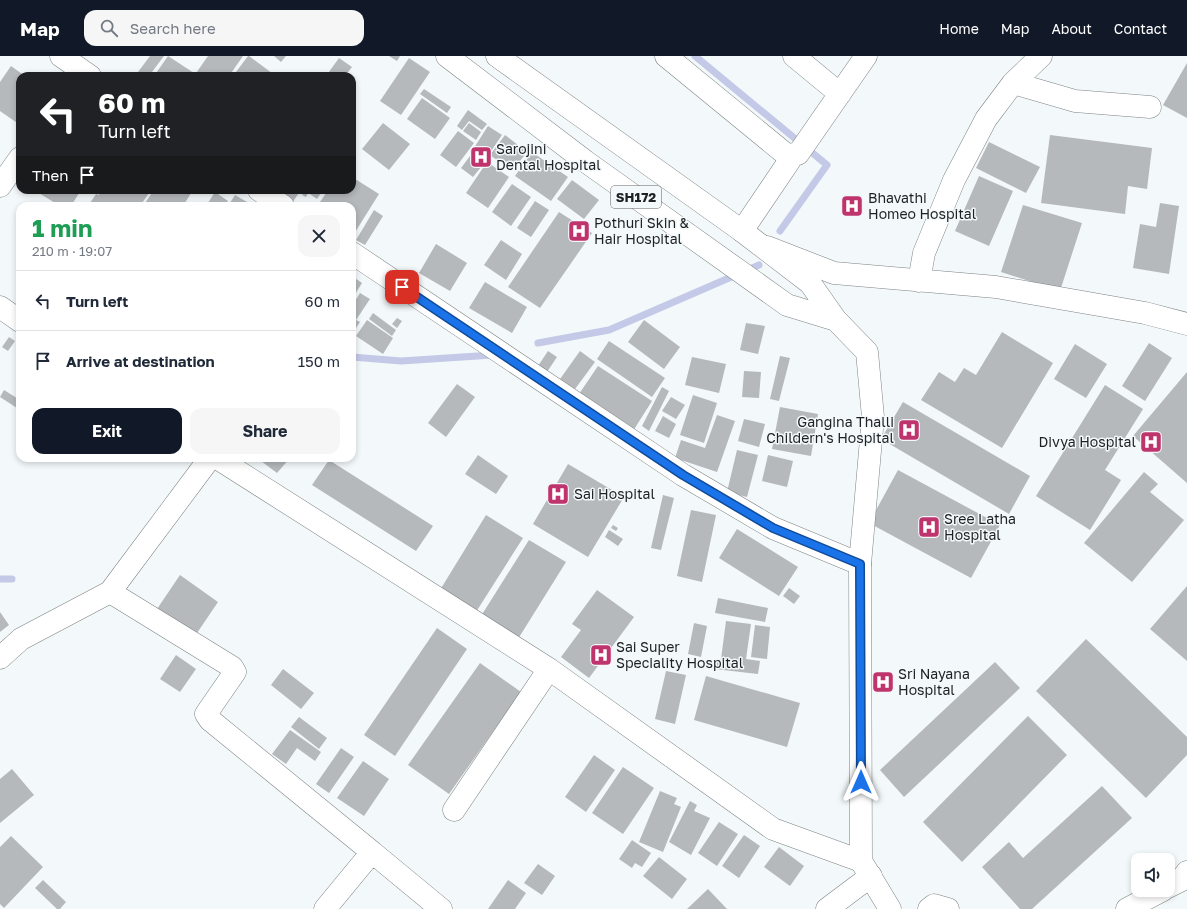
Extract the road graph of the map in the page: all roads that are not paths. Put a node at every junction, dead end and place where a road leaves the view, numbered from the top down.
1 (61, 56) edge
2 (447, 56) edge
3 (497, 56) edge
4 (666, 56) edge
5 (794, 56) edge
6 (866, 56) edge
7 (1041, 56) edge
8 (84, 70) edge
9 (1013, 83) junction
10 (840, 94) junction
11 (1150, 107) dead end
12 (794, 154) junction
13 (16, 164) edge
14 (0, 186) edge
15 (265, 194) edge
16 (277, 202) edge
17 (742, 231) junction
18 (759, 244) junction
19 (356, 256) edge
20 (919, 281) junction
21 (0, 307) edge
22 (16, 318) edge
23 (836, 320) junction
24 (1187, 324) edge
25 (207, 462) edge
26 (223, 462) edge
27 (860, 564) junction
28 (110, 592) junction
29 (0, 658) edge
30 (549, 669) junction
31 (454, 810) dead end
32 (372, 852) junction
33 (866, 868) junction
34 (1187, 872) edge
35 (1175, 884) edge
36 (1150, 897) edge
37 (325, 909) edge
38 (441, 909) edge
39 (827, 909) edge
40 (890, 909) edge
41 (929, 909) edge
42 (948, 909) edge
43 (1127, 909) edge

1 - 8 street
2 - 23 street, SH172
3 - 17 street, SH172
4 - 12 street
5 - 10 street
6 - 10 street
7 - 9 street
9 - 11 street
9 - 20 street
10 - 12 street
12 - 17 street
13 - 14 street
15 - 16 street
17 - 18 street, SH172
18 - 20 street
18 - 23 street, SH172
19 - 27 street
20 - 24 street
21 - 22 street
23 - 27 street, SH172
25 - 28 street
26 - 30 street
27 - 33 street, SH172
28 - 29 street
28 - 32 street
30 - 31 street
30 - 33 street
32 - 37 street
32 - 38 street
33 - 39 street
33 - 40 street, SH172
34 - 35 street
36 - 43 street
41 - 42 street

